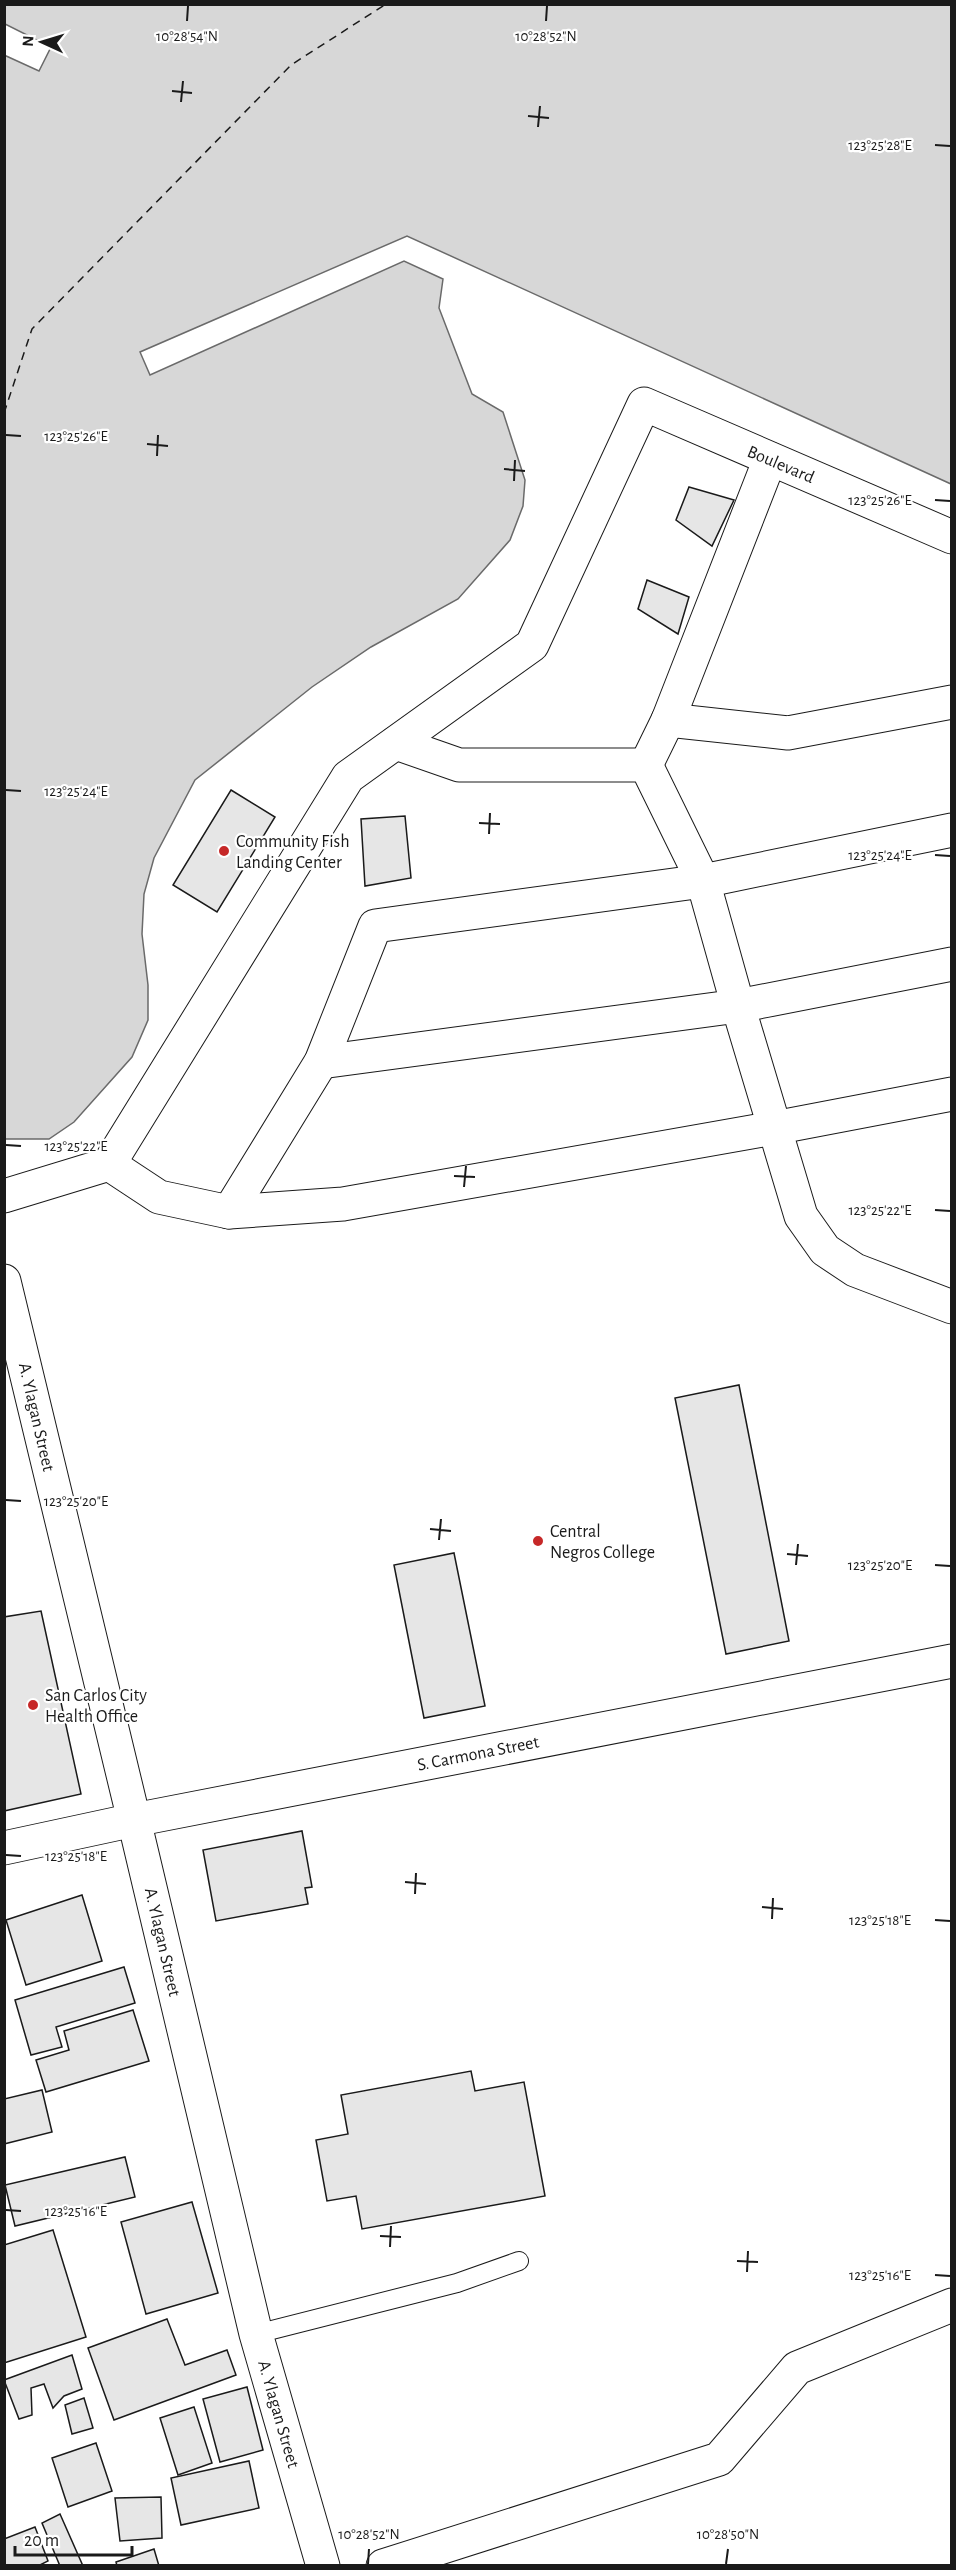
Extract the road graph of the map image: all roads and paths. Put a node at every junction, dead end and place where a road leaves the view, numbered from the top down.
1 (770, 459) junction
2 (951, 537) edge
3 (951, 702) edge
4 (668, 720) junction
5 (396, 743) junction
6 (646, 765) junction
7 (951, 830) edge
8 (703, 881) junction
9 (951, 964) edge
10 (738, 1006) junction
11 (321, 1062) junction
12 (951, 1094) edge
13 (774, 1128) junction
14 (109, 1164) junction
15 (4, 1196) edge
16 (229, 1212) junction
17 (4, 1281) edge
18 (951, 1307) edge
19 (951, 1661) edge
20 (134, 1820) junction
21 (4, 1848) edge
22 (519, 2261) dead end
23 (951, 2305) edge
24 (256, 2334) junction
25 (323, 2565) edge
26 (383, 2565) edge

1 - 2 main road, Boulevard
1 - 4 main road
1 - 5 main road, Boulevard
3 - 4 main road
4 - 6 main road
5 - 6 main road
5 - 14 main road
6 - 8 main road
7 - 8 main road
8 - 10 main road
8 - 11 main road
9 - 10 main road
10 - 11 main road
10 - 13 main road
11 - 16 main road
12 - 13 main road
13 - 16 main road
13 - 18 main road
14 - 15 main road
14 - 16 main road
17 - 20 main road, A. Ylagan Street
19 - 20 main road, S. Carmona Street
20 - 21 main road, S. Carmona Street
20 - 24 main road, A. Ylagan Street
22 - 24 lane
23 - 26 main road
24 - 25 main road, A. Ylagan Street

